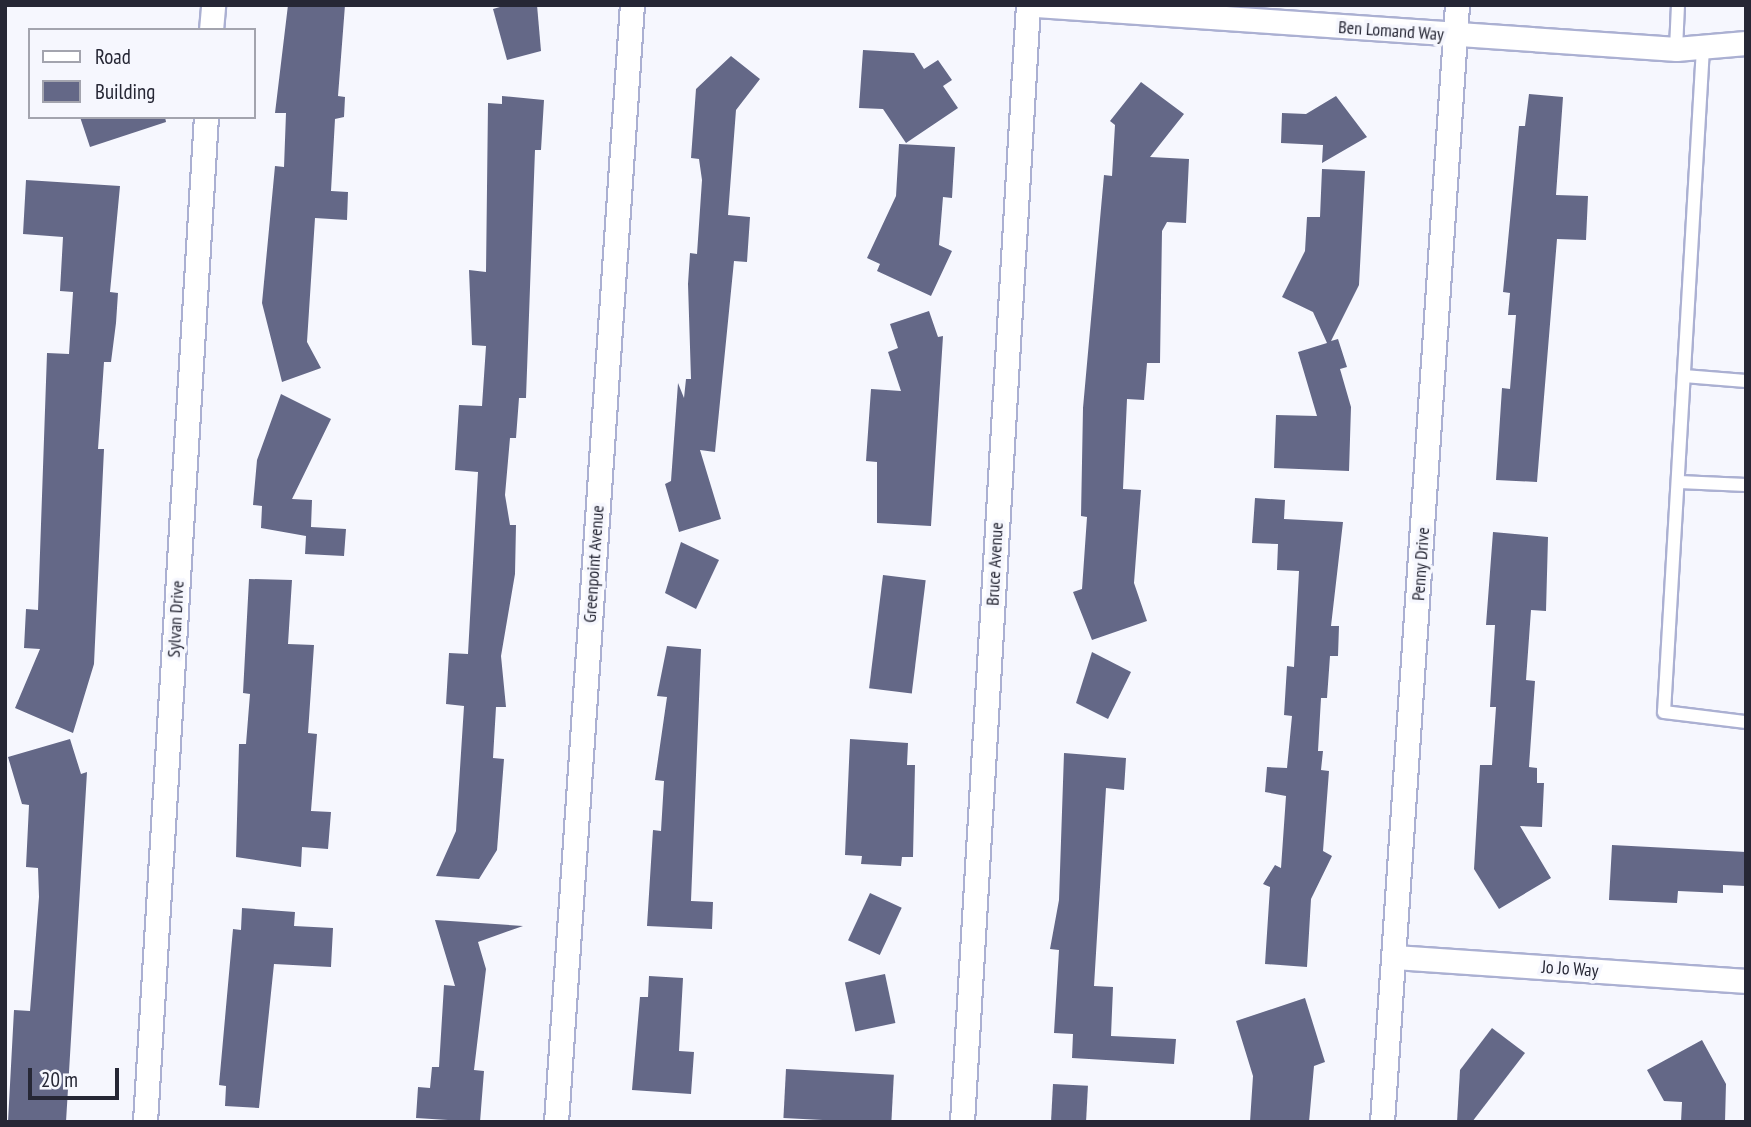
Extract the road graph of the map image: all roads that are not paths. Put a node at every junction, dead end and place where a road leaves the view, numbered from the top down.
1 (213, 5) edge
2 (632, 5) edge
3 (1028, 5) edge
4 (1036, 5) edge
5 (1457, 5) edge
6 (1678, 5) edge
7 (211, 28) edge
8 (1455, 36) junction
9 (1746, 43) edge
10 (1676, 48) junction
11 (1703, 48) junction
12 (206, 119) edge
13 (1684, 376) junction
14 (1746, 381) edge
15 (1679, 482) junction
16 (1746, 485) edge
17 (1746, 722) edge
18 (1395, 957) junction
19 (1746, 981) edge
20 (145, 1122) edge
21 (556, 1122) edge
22 (962, 1122) edge
23 (1382, 1122) edge

1 - 7 street
2 - 21 street, Greenpoint Avenue
3 - 22 street, Bruce Avenue
4 - 8 street, Ben Lomand Way
5 - 8 street, Penny Drive
6 - 10 lane
8 - 10 street, Ben Lomand Way
8 - 18 street, Penny Drive
9 - 11 street, Ben Lomand Way
10 - 11 street, Ben Lomand Way
11 - 13 lane
12 - 20 street, Sylvan Drive
13 - 14 lane
13 - 15 lane
15 - 16 lane
15 - 17 lane
18 - 19 street, Jo Jo Way
18 - 23 street, Penny Drive

